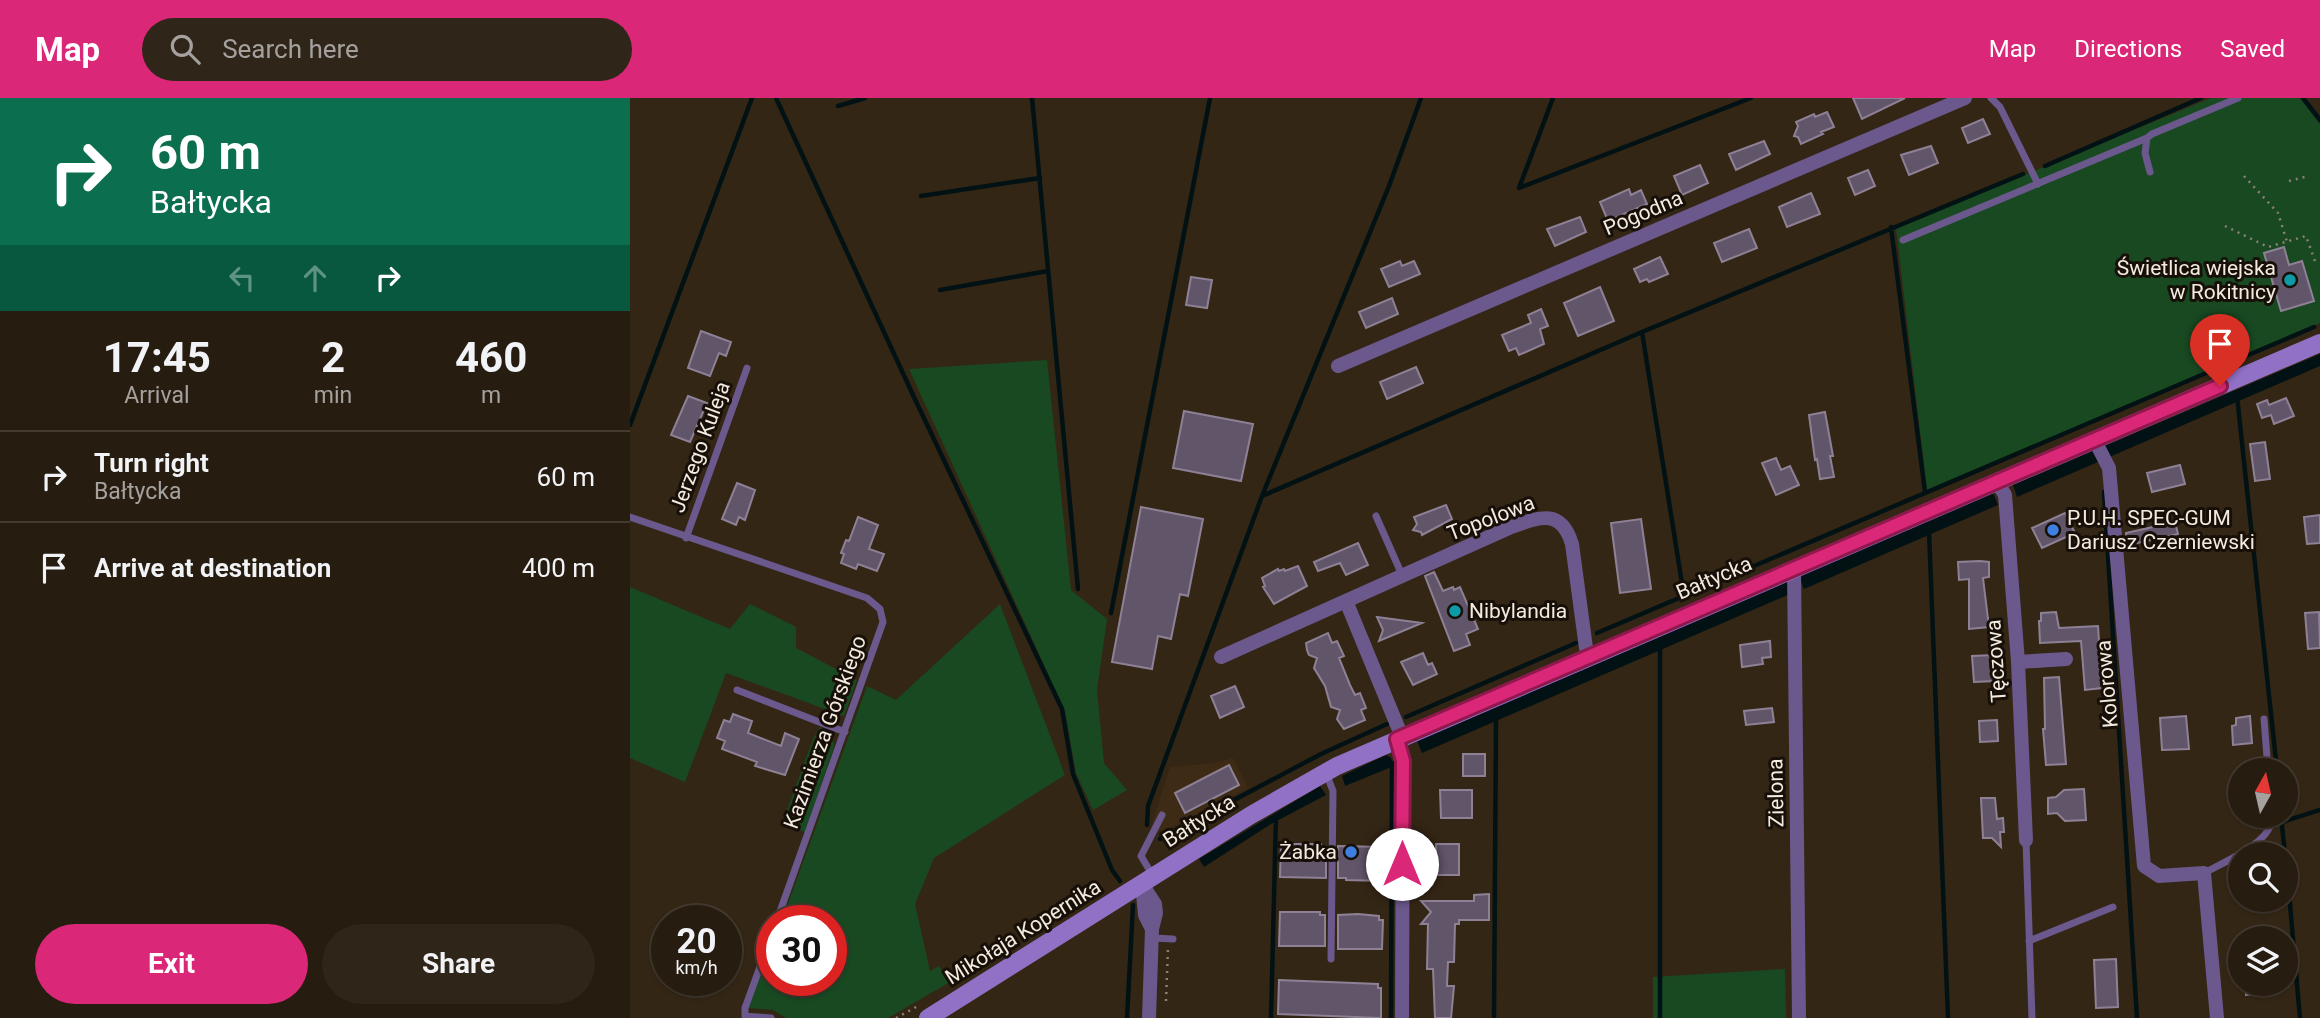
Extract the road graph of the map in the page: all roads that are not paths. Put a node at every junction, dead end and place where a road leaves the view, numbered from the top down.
1 (1965, 98) edge
2 (1991, 98) edge
3 (2238, 98) edge
4 (2147, 138) junction
5 (2150, 172) dead end
6 (2038, 184) junction
7 (1903, 240) dead end
8 (2320, 343) edge
9 (1338, 366) dead end
10 (747, 368) dead end
11 (2097, 443) junction
12 (1997, 482) junction
13 (1376, 516) dead end
14 (630, 517) edge
15 (686, 538) junction
16 (1794, 568) junction
17 (1403, 576) junction
18 (1346, 601) junction
19 (1589, 656) junction
20 (1221, 657) dead end
21 (2066, 659) dead end
22 (2018, 662) junction
23 (737, 690) dead end
24 (2264, 719) dead end
25 (845, 732) junction
26 (1400, 738) junction
27 (2267, 758) edge
28 (1325, 772) junction
29 (1162, 815) dead end
30 (2269, 828) edge
31 (2025, 840) joint
32 (2204, 873) junction
33 (1147, 881) junction
34 (782, 905) edge
35 (2113, 907) dead end
36 (1153, 934) junction
37 (1171, 939) road end
38 (2029, 941) junction
39 (1331, 959) dead end
40 (756, 978) edge
41 (771, 1018) edge
42 (928, 1018) edge
43 (1149, 1018) edge
44 (1402, 1018) edge
45 (1799, 1018) edge
46 (2032, 1018) edge
47 (2217, 1018) edge

1 - 9 street, Pogodna
2 - 6 lane
3 - 4 lane
4 - 5 lane
4 - 6 lane
6 - 7 lane
8 - 11 main road, Bałtycka
10 - 15 lane, Jerzego Kuleja
11 - 12 main road, Bałtycka
11 - 32 street, Kolorowa
12 - 16 main road, Bałtycka
12 - 22 street, Tęczowa
13 - 17 lane
14 - 15 lane, Kazimierza Górskiego
15 - 25 lane, Kazimierza Górskiego
16 - 19 main road, Bałtycka
16 - 45 street, Zielona
17 - 18 street, Topolowa
17 - 19 street, Topolowa
18 - 20 street, Topolowa
18 - 26 street
19 - 26 main road, Bałtycka
21 - 22 street
22 - 31 street, Tęczowa
23 - 25 lane
24 - 27 lane
25 - 34 lane, Kazimierza Górskiego
26 - 28 main road, Bałtycka
26 - 44 street
28 - 33 main road, Bałtycka
28 - 39 lane
29 - 33 lane
30 - 32 lane, Kolorowa
31 - 38 lane
32 - 47 street
33 - 36 street
33 - 42 main road, Mikołaja Kopernika
35 - 38 lane
36 - 37 lane
36 - 43 street
38 - 46 lane
40 - 41 lane

